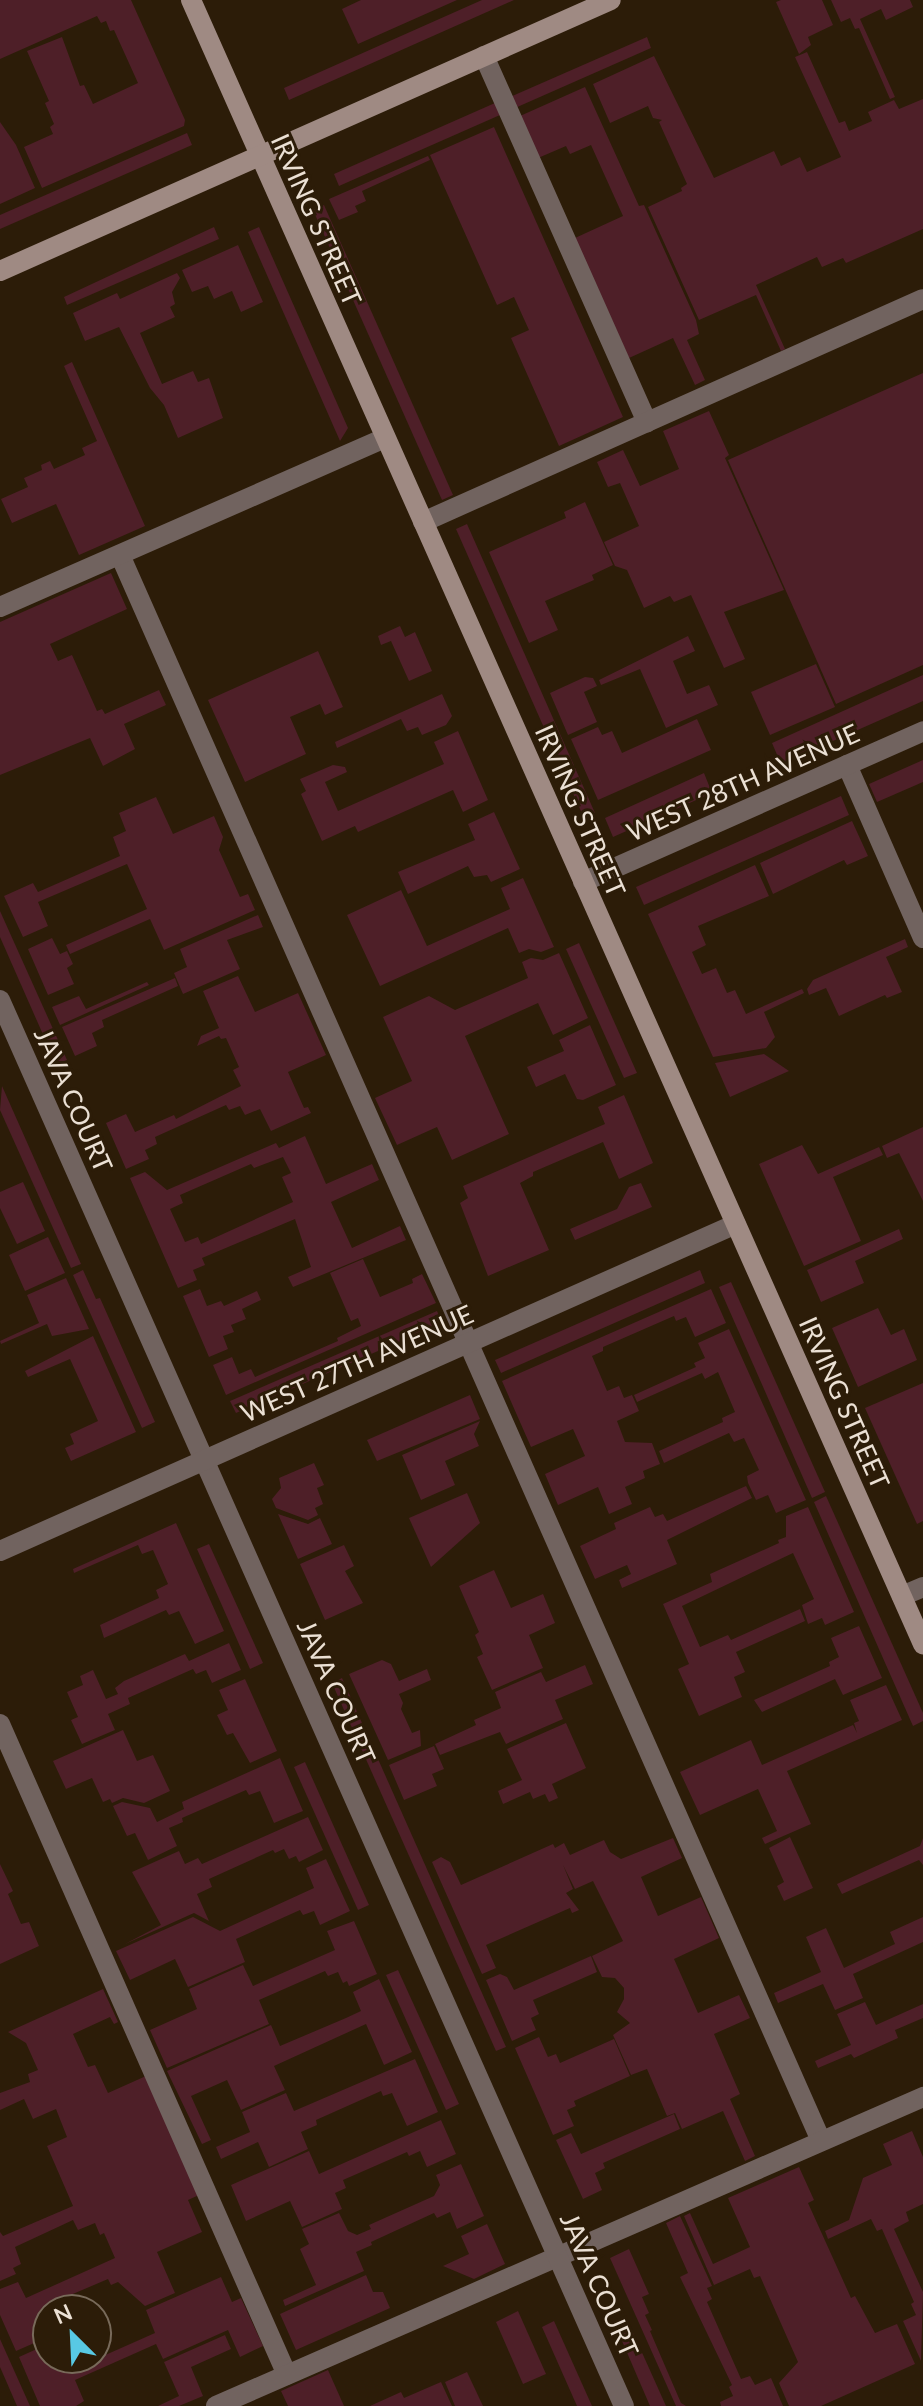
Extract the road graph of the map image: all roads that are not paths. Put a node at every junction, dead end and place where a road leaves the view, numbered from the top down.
1 (191, 0) edge
2 (611, 0) edge
3 (484, 56) junction
4 (259, 156) junction
5 (0, 271) edge
6 (923, 299) edge
7 (647, 422) junction
8 (385, 438) junction
9 (423, 522) junction
10 (120, 555) junction
11 (0, 607) edge
12 (923, 731) edge
13 (847, 765) junction
14 (583, 882) junction
15 (923, 938) edge
16 (0, 1000) edge
17 (736, 1224) junction
18 (468, 1343) junction
19 (204, 1460) junction
20 (0, 1551) edge
21 (923, 1587) edge
22 (902, 1596) junction
23 (923, 1644) edge
24 (0, 1724) edge
25 (923, 2097) edge
26 (821, 2141) junction
27 (558, 2257) junction
28 (287, 2375) junction
29 (216, 2406) edge
30 (624, 2406) edge

1 - 4 street, IRVING STREET
2 - 3 street
3 - 4 street
3 - 7 street
4 - 5 street
4 - 8 street, IRVING STREET
6 - 7 street
7 - 9 street
8 - 9 street, IRVING STREET
8 - 10 street
9 - 14 street, IRVING STREET
10 - 11 street
10 - 18 street
12 - 13 street, WEST 28TH AVENUE
13 - 14 street, WEST 28TH AVENUE
13 - 15 street
14 - 17 street, IRVING STREET
16 - 19 street, JAVA COURT
17 - 18 street, WEST 27TH AVENUE
17 - 22 street, IRVING STREET
18 - 19 street, WEST 27TH AVENUE
18 - 26 street
19 - 20 street, WEST 27TH AVENUE
19 - 27 street, JAVA COURT
21 - 22 street
22 - 23 street, IRVING STREET
24 - 28 street
25 - 26 street
26 - 27 street
27 - 28 street
27 - 30 street, JAVA COURT
28 - 29 street

